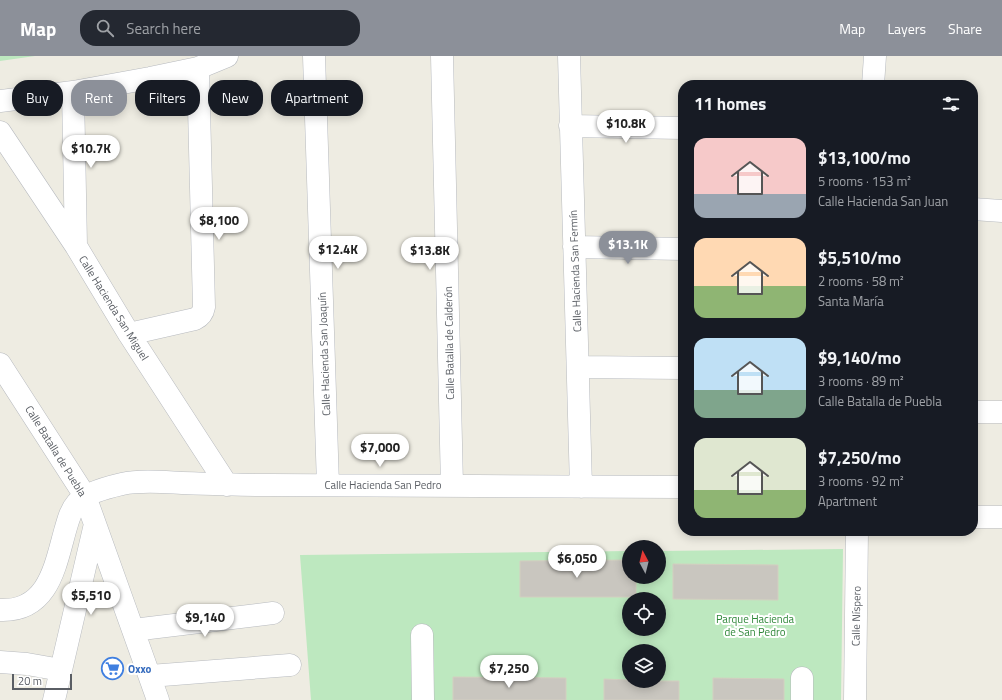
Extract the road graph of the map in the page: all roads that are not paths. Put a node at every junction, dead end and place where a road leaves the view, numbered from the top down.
1 (227, 56) edge
2 (314, 56) edge
3 (442, 56) edge
4 (569, 56) edge
5 (875, 56) edge
6 (198, 68) junction
7 (873, 80) edge
8 (127, 82) edge
9 (71, 92) edge
10 (0, 101) edge
11 (73, 116) edge
12 (570, 126) junction
13 (678, 128) edge
14 (0, 132) edge
15 (978, 209) edge
16 (1002, 211) edge
17 (76, 246) junction
18 (574, 247) junction
19 (678, 248) edge
20 (129, 334) junction
21 (0, 364) edge
22 (578, 367) junction
23 (678, 368) edge
24 (978, 412) edge
25 (1002, 412) edge
26 (226, 485) junction
27 (328, 485) junction
28 (452, 486) junction
29 (581, 487) junction
30 (678, 487) edge
31 (85, 496) junction
32 (978, 517) edge
33 (1002, 517) edge
34 (95, 524) junction
35 (857, 536) edge
36 (0, 610) edge
37 (273, 613) dead end
38 (133, 630) junction
39 (422, 635) dead end
40 (0, 662) edge
41 (290, 665) dead end
42 (61, 670) junction
43 (150, 676) junction
44 (802, 678) dead end
45 (54, 700) edge
46 (158, 700) edge
47 (423, 700) edge
48 (802, 700) edge
49 (855, 700) edge

1 - 6 street
2 - 27 street, Calle Hacienda San Joaquín
3 - 28 street, Calle Batalla de Calderón
4 - 12 street, Calle Hacienda San Fermín
5 - 7 street
6 - 8 street
6 - 20 street
9 - 10 street
11 - 17 street
12 - 13 street
12 - 18 street, Calle Hacienda San Fermín
14 - 17 street, Calle Hacienda San Miguel
15 - 16 street
17 - 20 street, Calle Hacienda San Miguel
18 - 19 street
18 - 22 street, Calle Hacienda San Fermín
20 - 26 street, Calle Hacienda San Miguel
21 - 31 street, Calle Batalla de Puebla
22 - 23 street
22 - 29 street, Calle Hacienda San Fermín
24 - 25 street
26 - 27 street, Calle Hacienda San Pedro
26 - 31 street, Calle Hacienda San Pedro
27 - 28 street, Calle Hacienda San Pedro
28 - 29 street, Calle Hacienda San Pedro
29 - 30 street, Calle Hacienda San Pedro
31 - 34 street, Calle Batalla de Puebla
31 - 36 street
32 - 33 street
34 - 38 street, Calle Batalla de Puebla
34 - 42 street
35 - 49 street, Calle Níspero
37 - 38 street
38 - 43 street, Calle Batalla de Puebla
39 - 47 street
40 - 42 street
41 - 43 street
42 - 45 street
43 - 46 street, Calle Batalla de Puebla
44 - 48 street

